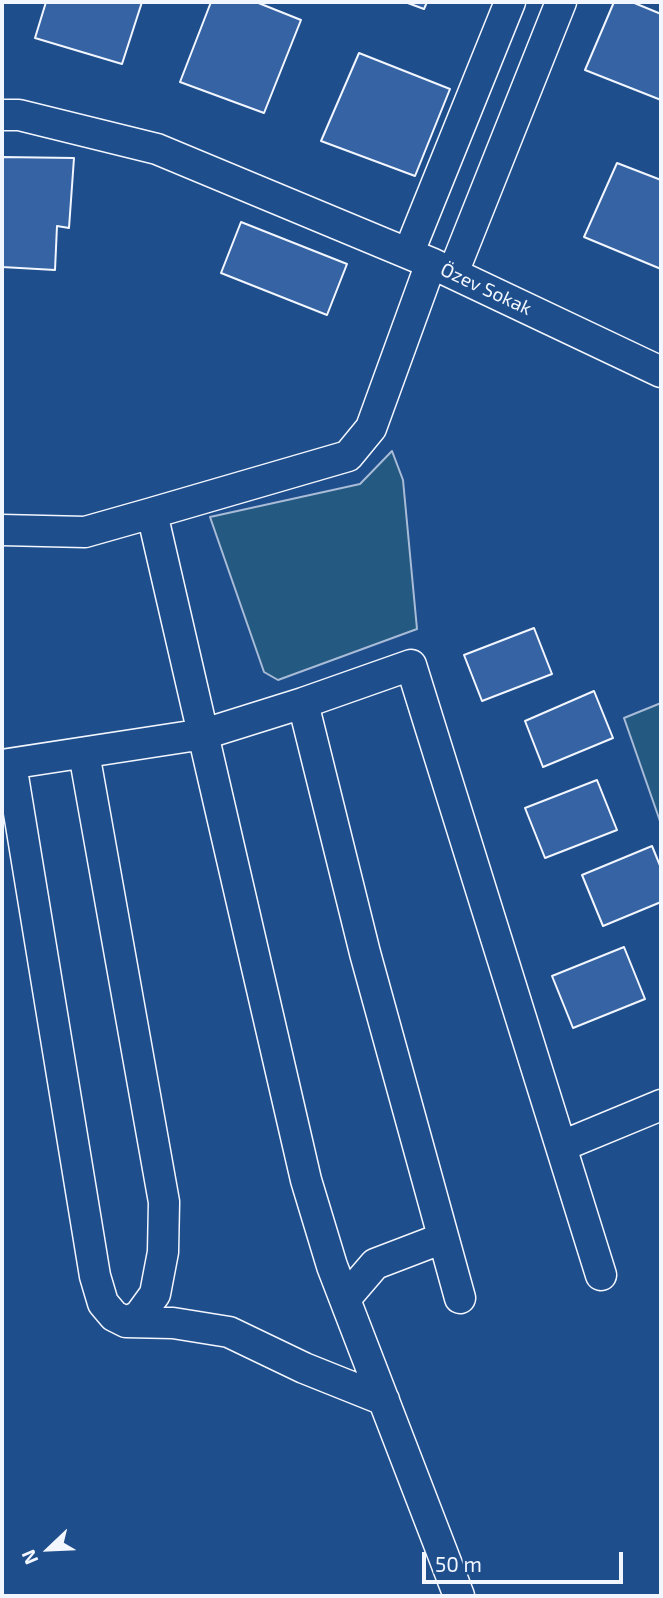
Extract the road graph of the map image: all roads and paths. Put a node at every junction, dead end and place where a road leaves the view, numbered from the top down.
1 (510, 2) edge
2 (561, 2) edge
3 (2, 115) edge
4 (431, 263) junction
5 (661, 372) edge
6 (152, 513) junction
7 (2, 530) edge
8 (303, 703) junction
9 (204, 734) junction
10 (83, 753) junction
11 (6, 764) edge
12 (661, 1105) edge
13 (562, 1146) junction
14 (443, 1238) junction
15 (601, 1275) dead end
16 (460, 1298) dead end
17 (345, 1299) junction
18 (125, 1322) junction
19 (384, 1400) junction
20 (459, 1596) edge

1 - 4 street
2 - 4 street
3 - 4 street
4 - 5 street, Özev Sokak
4 - 6 street, Özev Sokak
6 - 7 street, Özev Sokak
6 - 9 street
8 - 9 street
8 - 13 street
8 - 14 street
9 - 10 street
9 - 17 street
10 - 11 street
10 - 18 street
11 - 18 street
12 - 13 street
13 - 15 street
14 - 16 street
14 - 17 street
17 - 19 street
18 - 19 street
19 - 20 street

